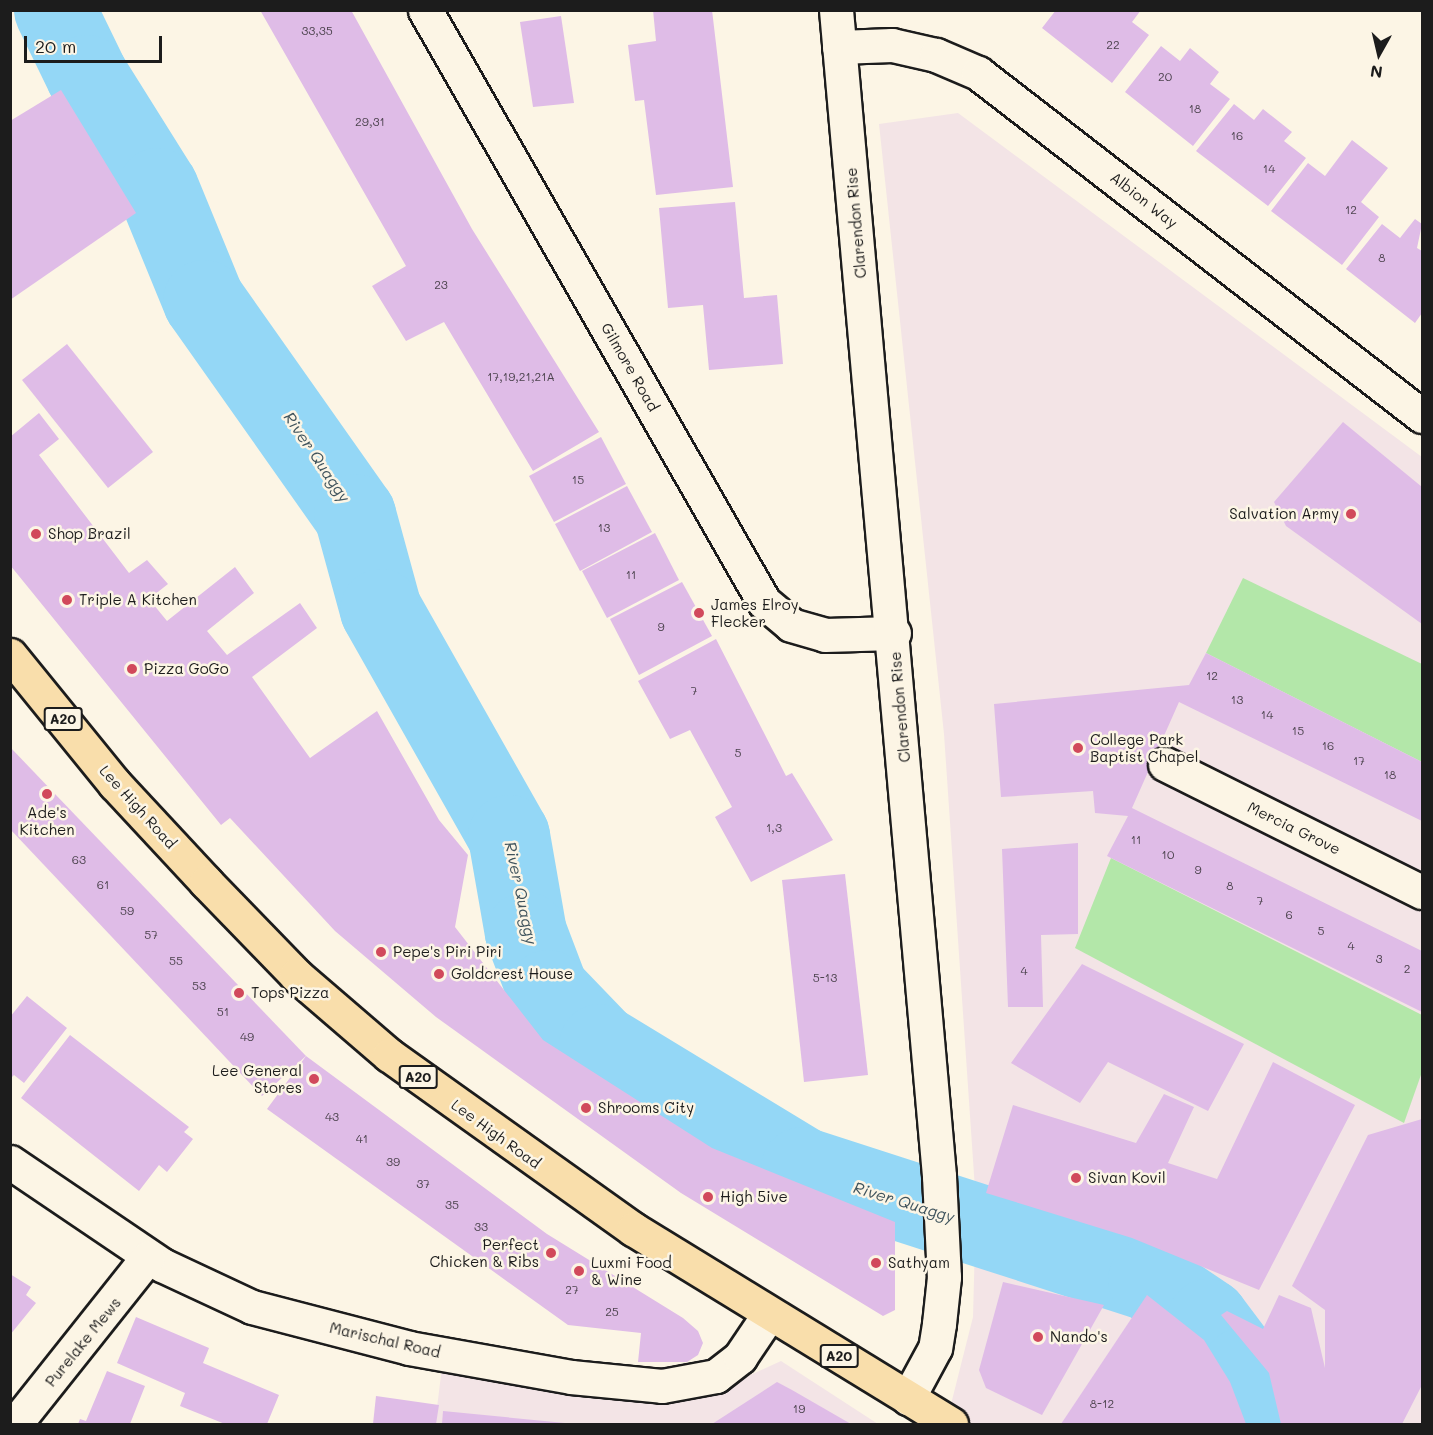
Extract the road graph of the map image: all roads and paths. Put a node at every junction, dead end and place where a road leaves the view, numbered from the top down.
1 (425, 10) edge
2 (836, 10) edge
3 (839, 47) junction
4 (1422, 416) edge
5 (894, 633) junction
6 (10, 655) edge
7 (1166, 764) dead end
8 (1422, 892) edge
9 (10, 1162) edge
10 (148, 1257) junction
11 (769, 1314) junction
12 (908, 1398) junction
13 (15, 1425) edge
14 (951, 1425) edge

1 - 5 street, Gilmore Road
2 - 3 street, Clarendon Rise
3 - 4 street, Albion Way
3 - 5 street, Clarendon Rise
5 - 12 street, Clarendon Rise
6 - 11 highway, Lee High Road / A20
7 - 8 street, Mercia Grove
9 - 10 street, Marischal Road
10 - 11 street, Marischal Road
10 - 13 street, Purelake Mews
11 - 12 highway, Lee High Road / A20
12 - 14 highway, Lee High Road / A20

